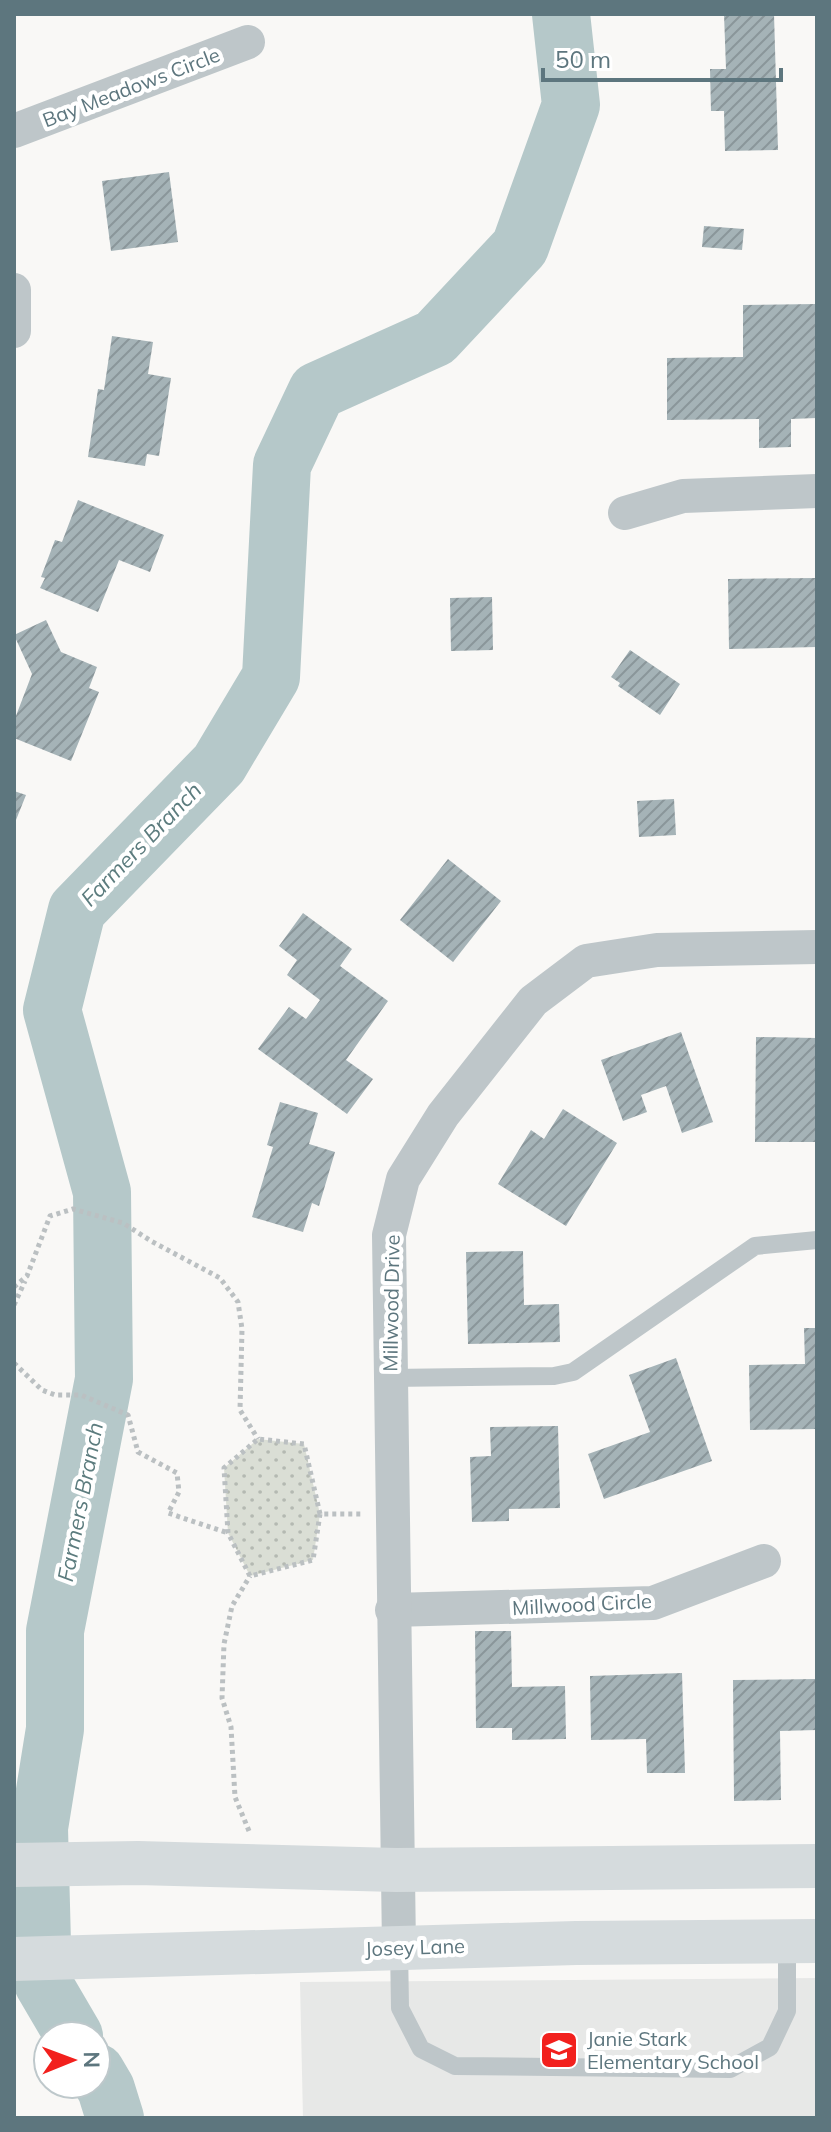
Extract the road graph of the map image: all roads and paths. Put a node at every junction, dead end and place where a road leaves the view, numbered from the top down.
1 (248, 42) dead end
2 (14, 131) edge
3 (14, 290) edge
4 (14, 331) edge
5 (817, 491) edge
6 (625, 513) dead end
7 (817, 947) edge
8 (817, 1240) edge
9 (27, 1276) junction
10 (14, 1287) edge
11 (14, 1305) edge
12 (14, 1363) edge
13 (389, 1378) junction
14 (258, 1439) junction
15 (391, 1513) junction
16 (320, 1514) junction
17 (228, 1533) junction
18 (764, 1561) dead end
19 (250, 1576) junction
20 (392, 1610) junction
21 (14, 1865) edge
22 (259, 1866) junction
23 (817, 1866) edge
24 (396, 1870) junction
25 (802, 1941) edge
26 (399, 1947) junction
27 (14, 1959) edge

1 - 2 street, Bay Meadows Circle
3 - 4 street
5 - 6 street
7 - 13 street, Millwood Drive
8 - 13 lane
9 - 10 path
9 - 11 path
9 - 14 path
12 - 17 path
13 - 15 street, Millwood Drive
14 - 16 path
14 - 17 path
15 - 16 path
15 - 20 street, Millwood Drive
16 - 19 path
17 - 19 path
18 - 20 street, Millwood Circle
19 - 22 path
20 - 24 street, Millwood Drive
21 - 22 main road
22 - 24 main road
23 - 24 main road
24 - 26 street, Millwood Drive
25 - 26 main road, Josey Lane
25 - 26 lane
26 - 27 main road, Josey Lane

